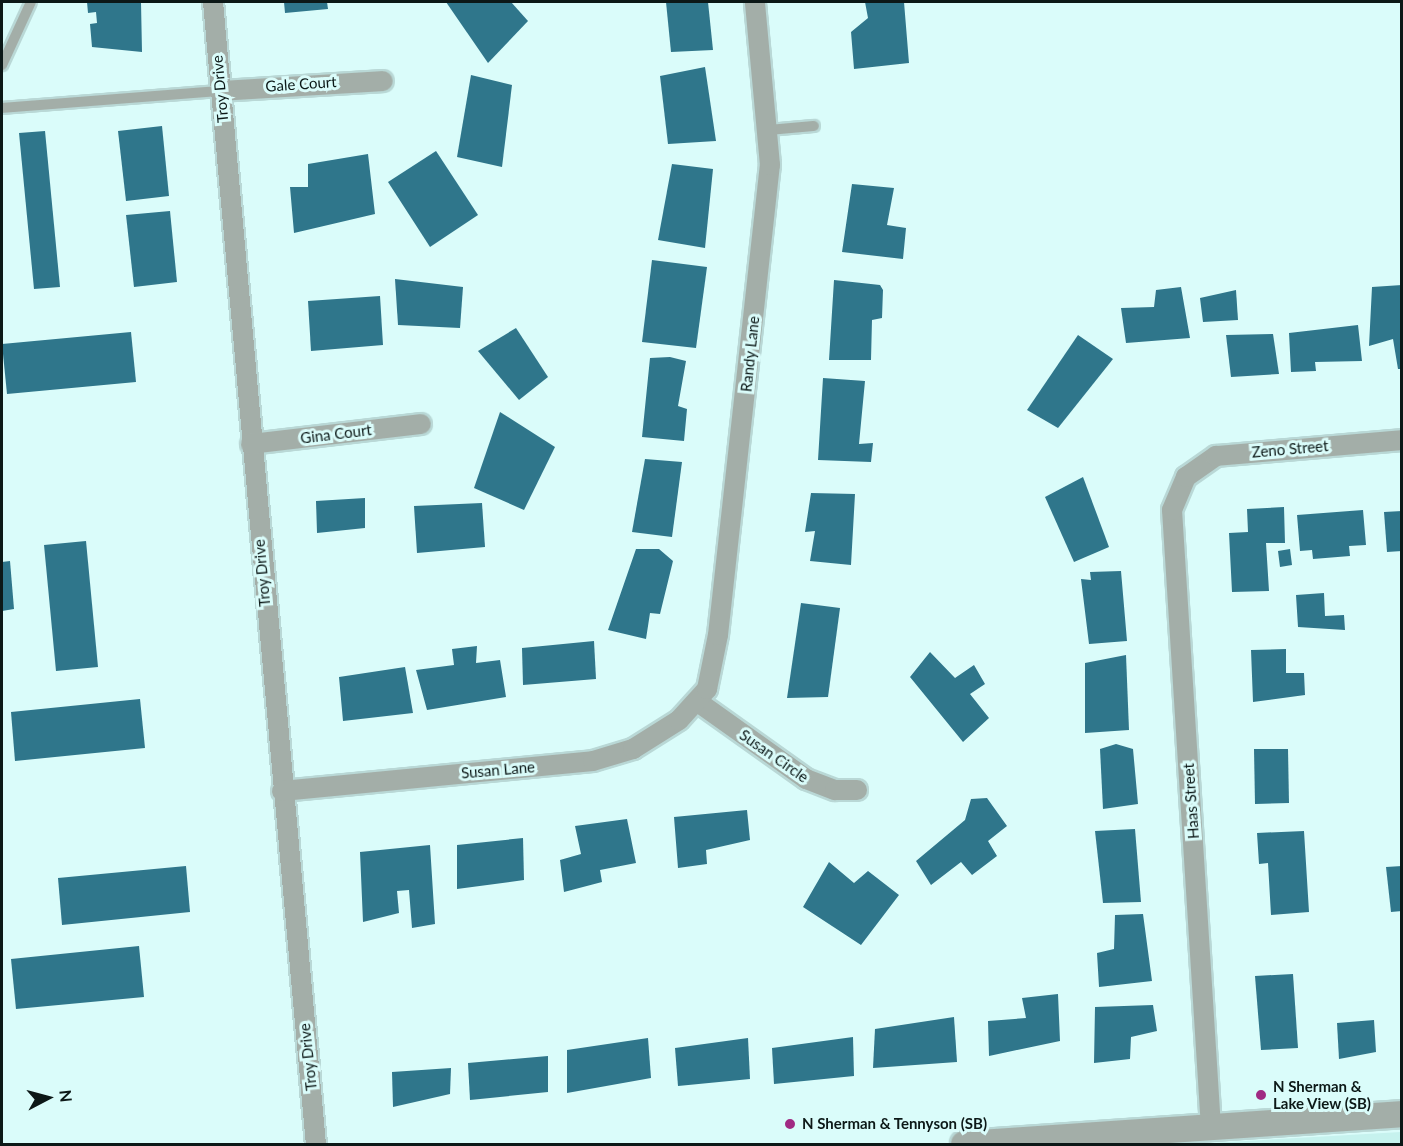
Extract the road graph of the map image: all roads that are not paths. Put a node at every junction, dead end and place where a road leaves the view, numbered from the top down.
1 (31, 2) edge
2 (213, 2) edge
3 (755, 2) edge
4 (2, 65) edge
5 (383, 81) dead end
6 (220, 91) junction
7 (2, 108) edge
8 (814, 126) dead end
9 (768, 130) junction
10 (421, 423) dead end
11 (1401, 440) edge
12 (251, 444) junction
13 (1186, 477) joint
14 (698, 702) junction
15 (857, 790) dead end
16 (282, 791) junction
17 (1401, 1114) edge
18 (1210, 1128) junction
19 (316, 1144) edge
20 (964, 1144) edge

1 - 4 lane
2 - 6 street, Troy Drive
3 - 9 street, Randy Lane
5 - 6 street, Gale Court
6 - 7 lane
6 - 12 street, Troy Drive
8 - 9 lane
9 - 14 street, Randy Lane
10 - 12 street, Gina Court
11 - 13 street, Zeno Street
12 - 16 street, Troy Drive
13 - 18 street, Haas Street
14 - 15 street, Susan Circle
14 - 16 street, Susan Lane
16 - 19 street, Troy Drive
17 - 18 street
18 - 20 street

